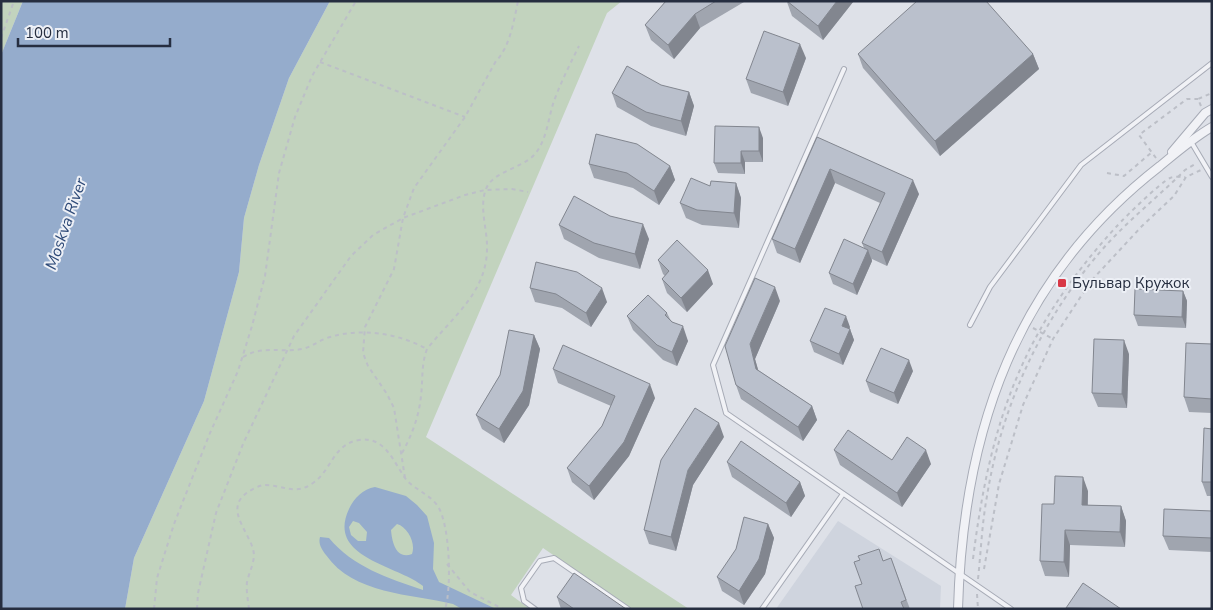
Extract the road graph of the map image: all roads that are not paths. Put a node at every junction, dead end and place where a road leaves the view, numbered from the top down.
1 (1212, 63) edge
2 (844, 69) dead end
3 (1212, 108) edge
4 (1212, 127) edge
5 (1189, 137) junction
6 (1212, 177) edge
7 (970, 325) dead end
8 (843, 494) junction
9 (959, 574) junction
10 (535, 609) edge
11 (628, 609) edge
12 (762, 609) edge
13 (958, 609) edge
14 (1010, 609) edge

1 - 7 lane
2 - 8 lane
3 - 5 street
4 - 5 street
5 - 6 lane
5 - 9 street
8 - 9 lane
8 - 12 lane
9 - 13 street
9 - 14 lane
10 - 11 lane

